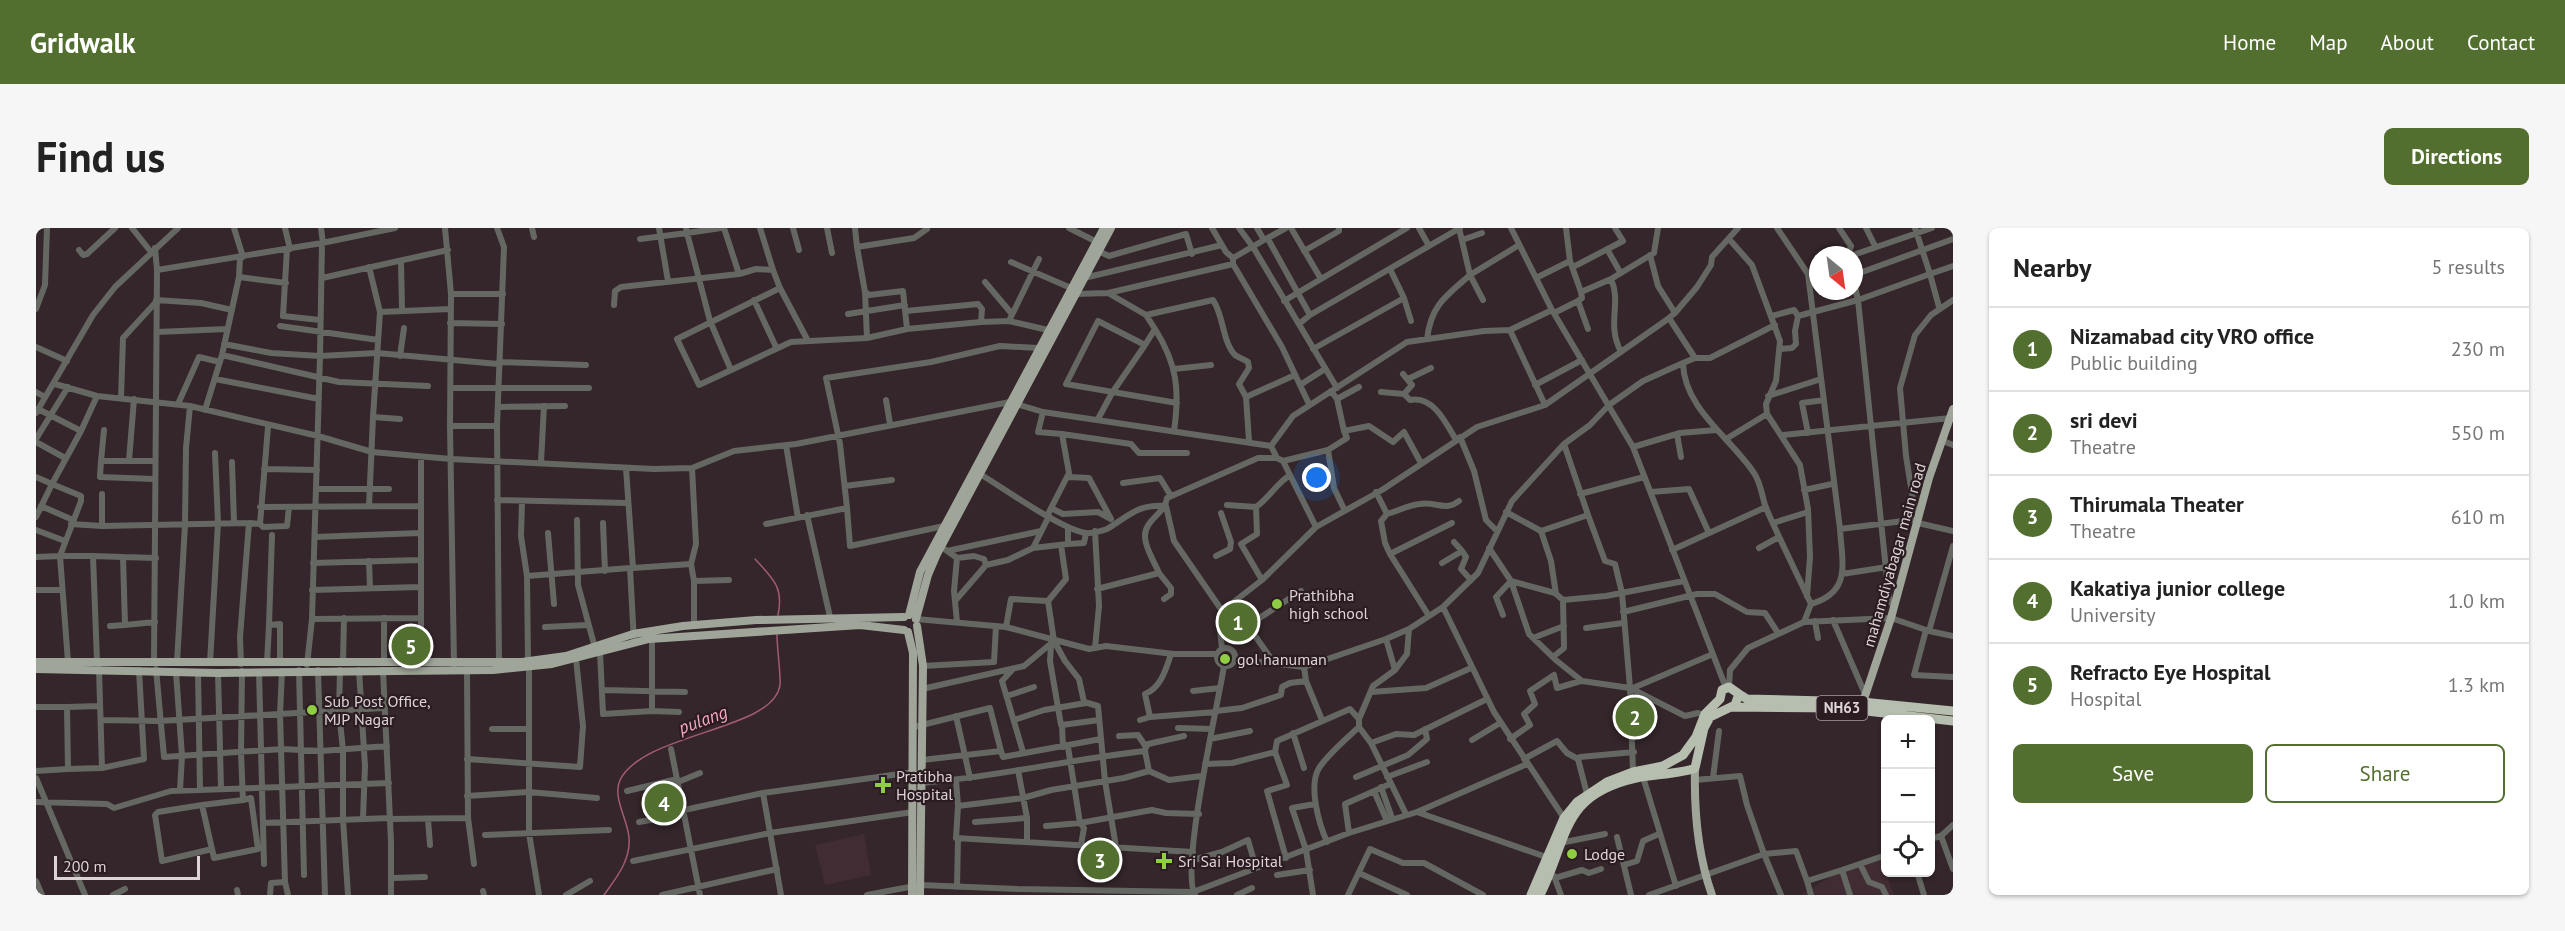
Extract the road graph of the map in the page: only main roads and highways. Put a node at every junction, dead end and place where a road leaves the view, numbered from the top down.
1 (1104, 228) edge
2 (1111, 228) edge
3 (1099, 245) junction
4 (1073, 291) junction
5 (1013, 402) junction
6 (1953, 409) edge
7 (912, 619) junction
8 (906, 631) junction
9 (634, 638) junction
10 (598, 650) junction
11 (36, 662) edge
12 (528, 664) junction
13 (98, 665) junction
14 (156, 665) junction
15 (342, 666) junction
16 (384, 666) junction
17 (454, 666) junction
18 (281, 667) junction
19 (305, 667) junction
20 (242, 668) junction
21 (36, 669) edge
22 (1738, 694) junction
23 (1720, 699) junction
24 (1863, 702) junction
25 (1729, 707) junction
26 (1953, 711) edge
27 (1707, 715) junction
28 (1953, 721) edge
29 (1683, 755) junction
30 (1692, 766) junction
31 (1551, 866) junction
32 (915, 889) edge
33 (921, 895) edge
34 (1531, 895) edge
35 (1540, 895) edge
36 (1712, 895) edge

1 - 3 main road
2 - 3 main road
3 - 4 main road
3 - 4 main road
4 - 5 main road
4 - 5 main road
5 - 7 main road
5 - 7 main road
6 - 24 main road, mahamdiyabagar main road
7 - 8 main road
7 - 8 main road
7 - 9 main road
7 - 32 main road
8 - 9 main road
8 - 32 main road
9 - 10 main road
10 - 12 main road
10 - 12 main road
11 - 13 main road
12 - 17 main road
12 - 17 main road
13 - 14 main road
13 - 14 main road
13 - 21 main road
14 - 20 main road
14 - 20 main road
15 - 16 main road
15 - 16 main road
15 - 19 main road
15 - 19 main road
16 - 17 main road
16 - 17 main road
18 - 19 main road
18 - 19 main road
18 - 20 main road
18 - 20 main road
22 - 23 highway, NH63
22 - 24 highway, NH63
22 - 25 highway, NH63
23 - 25 highway
23 - 27 highway
24 - 25 highway, NH63
24 - 26 highway, NH63
24 - 28 highway, NH63
25 - 27 highway, NH63
27 - 29 highway
27 - 30 highway
29 - 30 highway
29 - 30 highway
29 - 31 highway
30 - 31 highway
30 - 36 main road
31 - 34 highway
31 - 35 highway
32 - 33 main road

